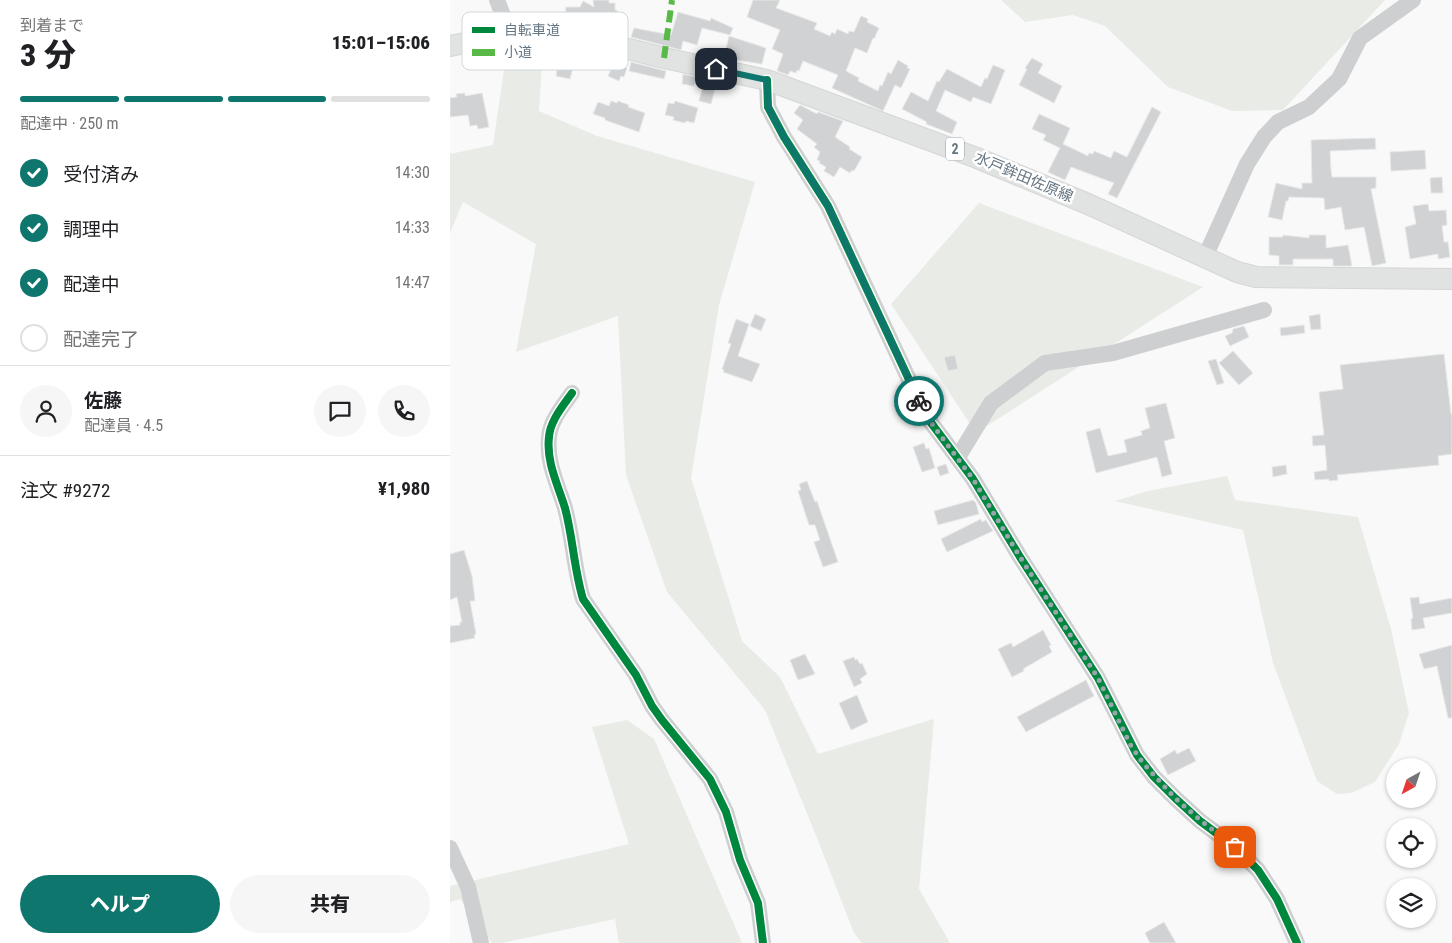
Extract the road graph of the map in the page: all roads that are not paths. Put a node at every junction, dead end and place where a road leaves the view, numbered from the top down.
1 (497, 0) edge
2 (1413, 0) edge
3 (502, 12) edge
4 (628, 49) edge
5 (767, 80) junction
6 (1206, 257) junction
7 (1452, 279) edge
8 (1264, 310) dead end
9 (572, 393) dead end
10 (958, 457) junction
11 (450, 848) edge
12 (481, 943) edge
13 (763, 943) edge
14 (1297, 943) edge

1 - 3 street
2 - 6 street
4 - 5 main road, 水戸鉾田佐原線 / 2
5 - 6 main road, 水戸鉾田佐原線 / 2
5 - 10 street
6 - 7 main road, 水戸鉾田佐原線 / 2
8 - 10 street
9 - 13 street
10 - 14 street
11 - 12 street

